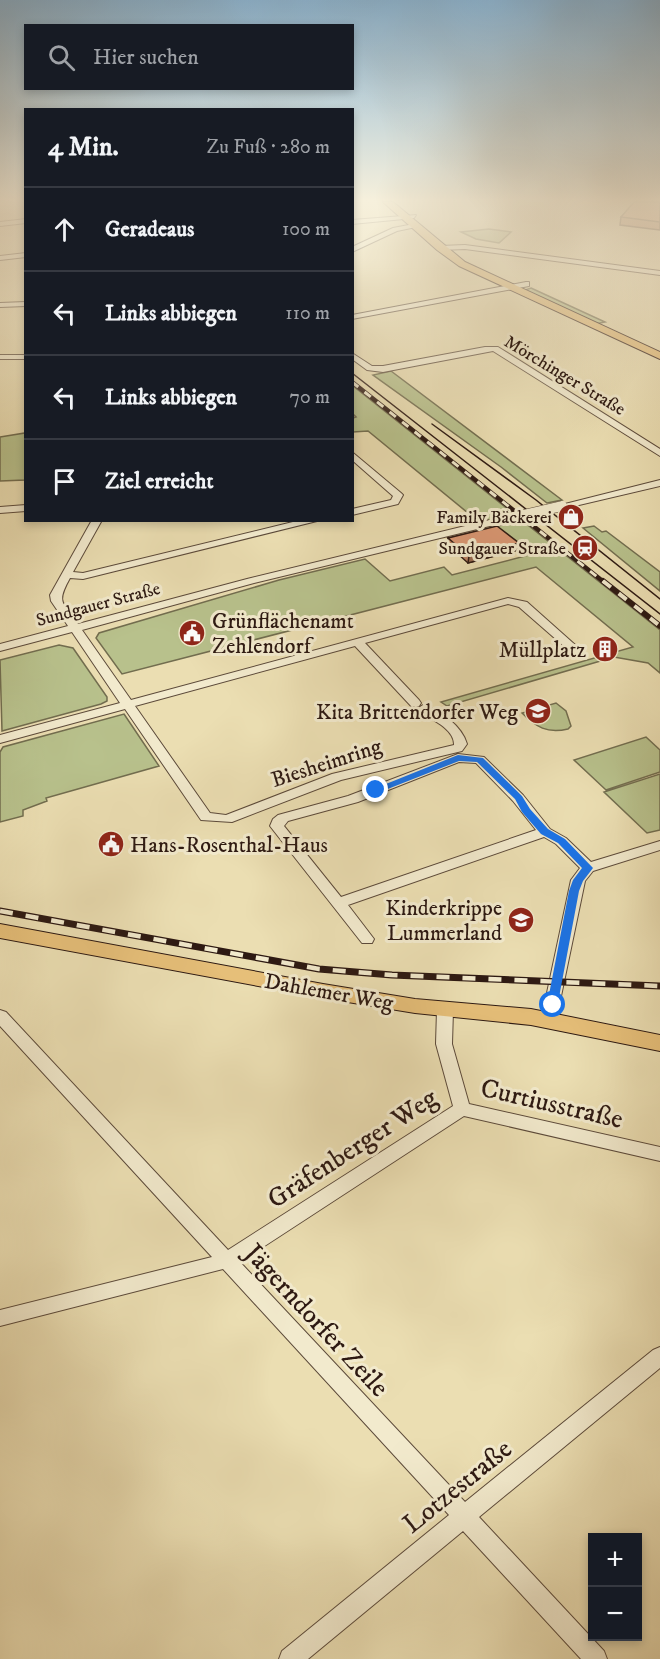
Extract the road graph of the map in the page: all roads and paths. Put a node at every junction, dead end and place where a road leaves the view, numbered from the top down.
1 (493, 279) edge
2 (516, 279) edge
3 (526, 284) junction
4 (511, 288) junction
5 (24, 304) edge
6 (0, 305) edge
7 (354, 317) edge
8 (660, 344) edge
9 (660, 356) edge
10 (0, 357) edge
11 (24, 357) edge
12 (354, 357) edge
13 (660, 453) edge
14 (354, 457) edge
15 (660, 483) edge
16 (24, 508) edge
17 (0, 510) edge
18 (354, 511) edge
19 (96, 522) edge
20 (308, 522) edge
21 (66, 575) junction
22 (74, 630) junction
23 (358, 642) junction
24 (0, 648) edge
25 (578, 653) dead end
26 (128, 705) junction
27 (0, 739) edge
28 (545, 832) junction
29 (660, 845) edge
30 (588, 868) junction
31 (338, 903) junction
32 (0, 931) edge
33 (367, 939) dead end
34 (445, 1010) junction
35 (0, 1016) edge
36 (549, 1021) junction
37 (660, 1043) edge
38 (462, 1109) junction
39 (660, 1154) edge
40 (226, 1261) junction
41 (0, 1318) edge
42 (660, 1356) edge
43 (464, 1517) junction
44 (290, 1659) edge
45 (596, 1659) edge

1 - 4 main road
2 - 3 main road
3 - 4 street
3 - 8 main road
4 - 7 street
4 - 9 main road
5 - 6 street
10 - 11 street
12 - 13 street, Mörchinger Straße
14 - 18 street
15 - 22 street, Sundgauer Straße, bridge
16 - 17 street
19 - 21 street
20 - 21 street
21 - 22 street
22 - 24 street, Sundgauer Straße
22 - 26 street
23 - 25 street
23 - 26 street
23 - 26 street, Biesheimring
26 - 27 street
28 - 30 street
28 - 31 street
28 - 31 street
29 - 30 street
30 - 36 street
31 - 33 street
32 - 34 main road, Dahlemer Weg
34 - 36 main road, Dahlemer Weg
34 - 38 street, Curtiusstraße
35 - 40 street, Jägerndorfer Zeile
36 - 37 main road, Dahlemer Weg
38 - 39 street, Curtiusstraße
38 - 40 street, Gräfenberger Weg
40 - 41 street, Gräfenberger Weg
40 - 43 street, Jägerndorfer Zeile
42 - 43 street, Lotzestraße
43 - 44 street, Lotzestraße
43 - 45 street, Jägerndorfer Zeile

